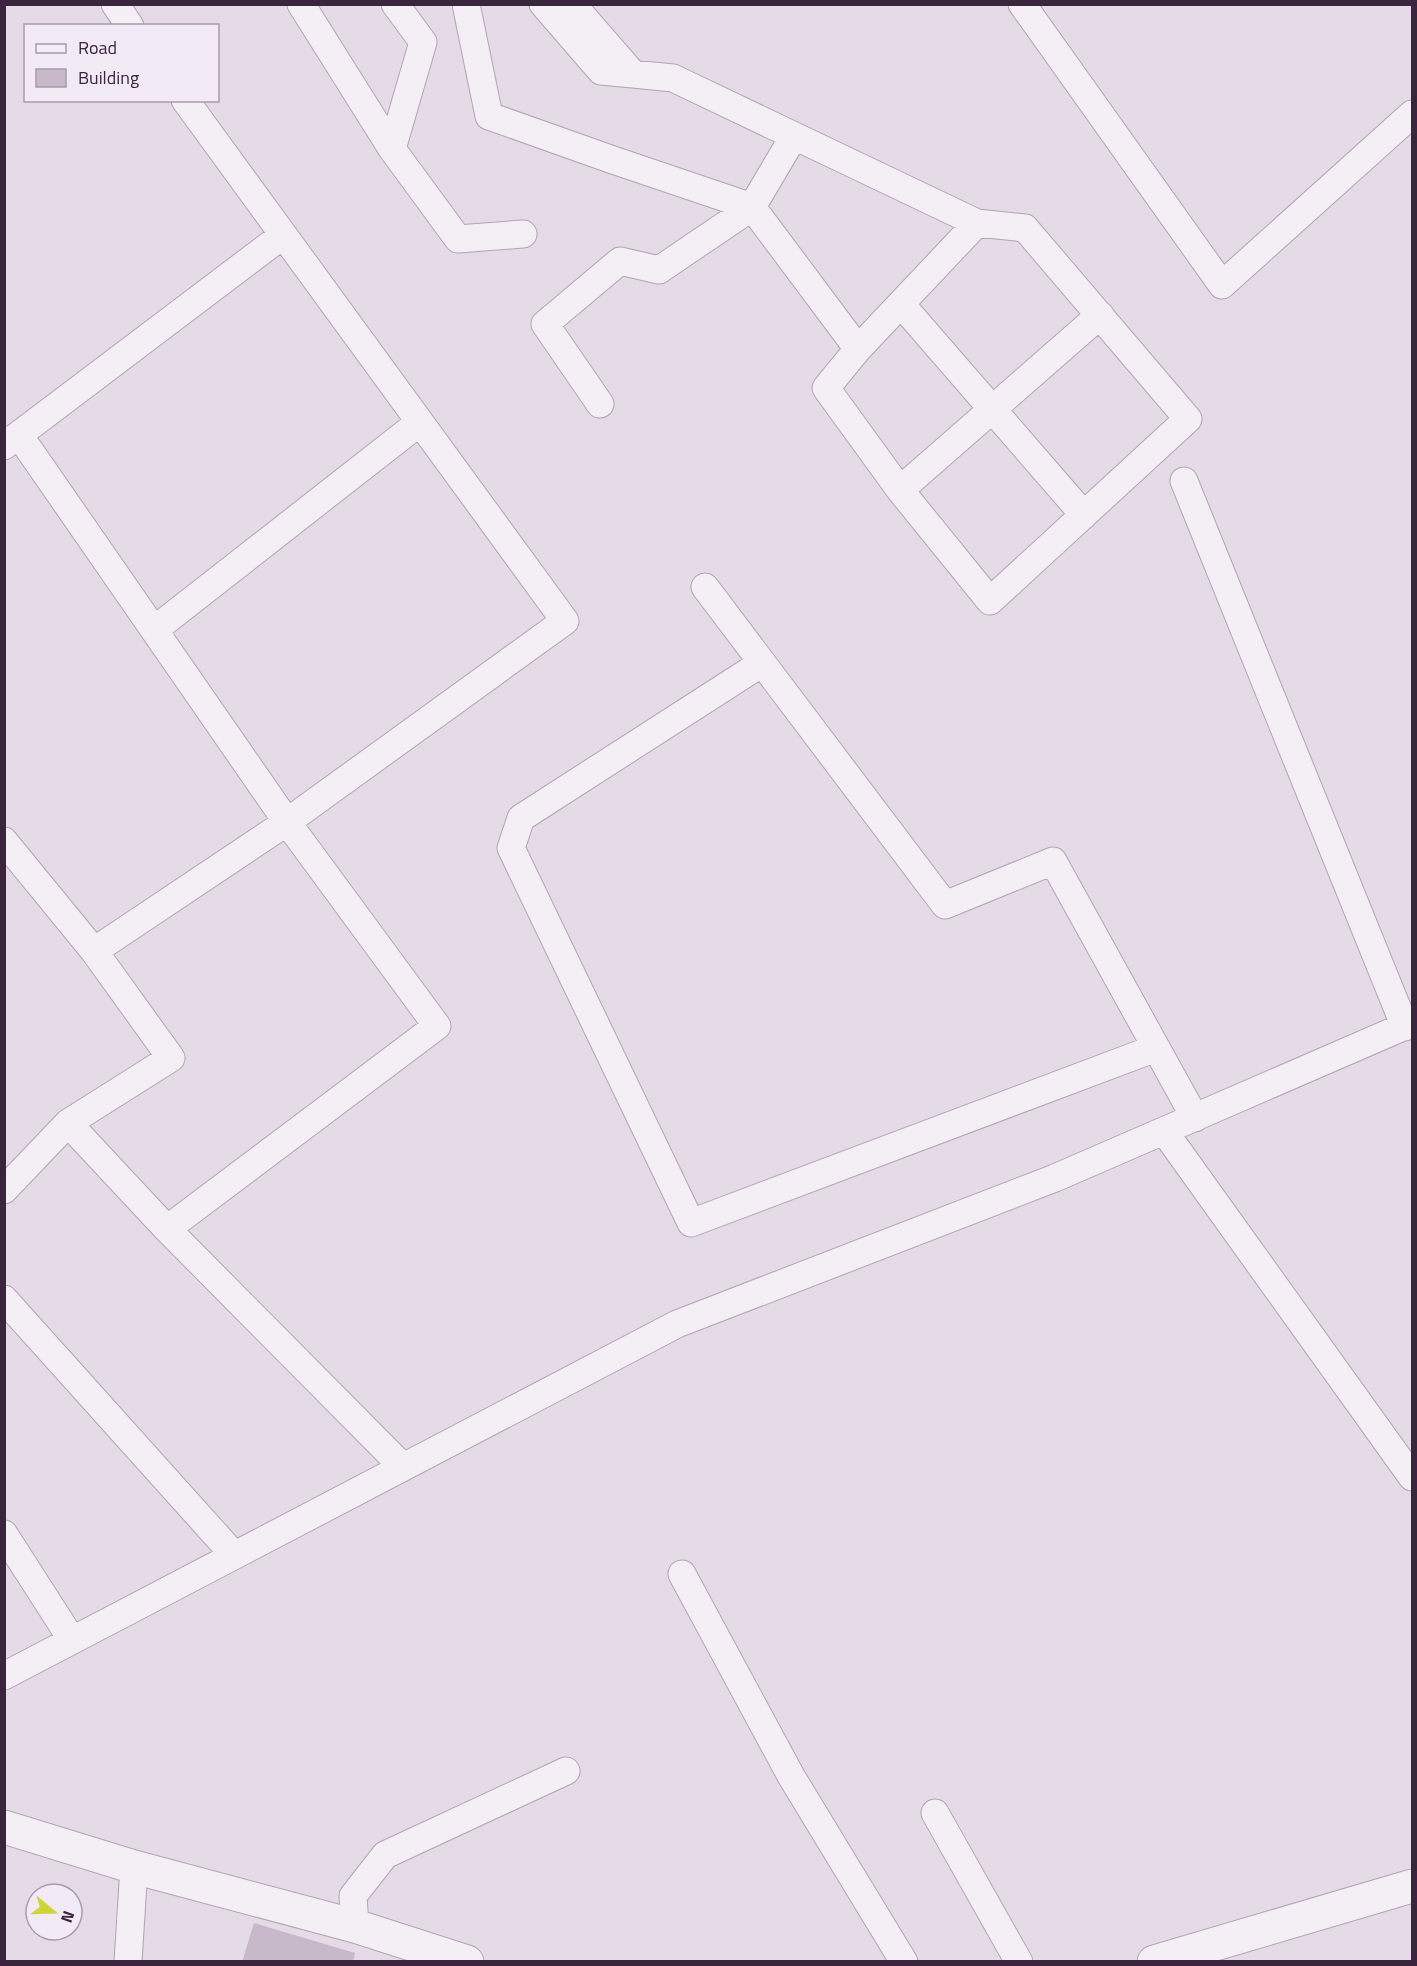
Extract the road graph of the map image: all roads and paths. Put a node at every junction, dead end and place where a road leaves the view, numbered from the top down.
1 (115, 4) edge
2 (301, 4) edge
3 (395, 4) edge
4 (466, 4) edge
5 (543, 4) edge
6 (572, 4) edge
7 (1022, 4) edge
8 (129, 24) edge
9 (633, 74) junction
10 (186, 102) edge
11 (1413, 114) edge
12 (794, 136) junction
13 (392, 149) junction
14 (752, 207) junction
15 (977, 223) junction
16 (523, 234) dead end
17 (283, 235) junction
18 (901, 304) junction
19 (1100, 315) junction
20 (858, 349) junction
21 (600, 404) dead end
22 (992, 410) junction
23 (420, 422) junction
24 (12, 440) edge
25 (1184, 481) dead end
26 (900, 490) junction
27 (1084, 515) junction
28 (705, 587) dead end
29 (154, 630) junction
30 (762, 663) junction
31 (287, 822) junction
32 (4, 841) edge
33 (94, 951) junction
34 (1409, 1025) edge
35 (1156, 1048) junction
36 (1195, 1118) junction
37 (68, 1124) junction
38 (1164, 1131) junction
39 (4, 1190) edge
40 (167, 1229) junction
41 (4, 1299) edge
42 (403, 1467) junction
43 (1413, 1477) edge
44 (4, 1534) edge
45 (234, 1555) junction
46 (682, 1574) dead end
47 (72, 1640) junction
48 (4, 1676) edge
49 (566, 1771) dead end
50 (935, 1813) dead end
51 (4, 1827) edge
52 (134, 1867) junction
53 (1413, 1886) edge
54 (355, 1926) junction
55 (128, 1962) edge
56 (468, 1962) edge
57 (904, 1962) edge
58 (1019, 1962) edge
59 (1154, 1962) edge

1 - 8 street
2 - 13 street
3 - 13 street
4 - 14 street
5 - 9 street
6 - 9 street
7 - 11 street
9 - 12 street
10 - 17 street
12 - 14 street
12 - 15 street
13 - 16 street
14 - 20 street
14 - 21 street
15 - 18 street
15 - 19 street
17 - 23 street
17 - 24 street
18 - 20 street
18 - 22 street
19 - 22 street
19 - 27 street
20 - 26 street
22 - 26 street
22 - 27 street
23 - 29 street
23 - 31 street
24 - 29 street
25 - 34 street
26 - 27 street
28 - 30 street
29 - 31 street
30 - 35 street
30 - 35 street
31 - 33 street
31 - 40 street
32 - 33 street
33 - 37 street
34 - 36 street
35 - 36 street
36 - 38 street
37 - 39 street
37 - 40 street
38 - 42 street
38 - 43 street
40 - 42 street
41 - 45 street
42 - 45 street
44 - 47 street
45 - 47 street
46 - 57 street
47 - 48 street
49 - 54 street
50 - 58 street
51 - 52 street
52 - 54 street
52 - 55 street
53 - 59 street
54 - 56 street

